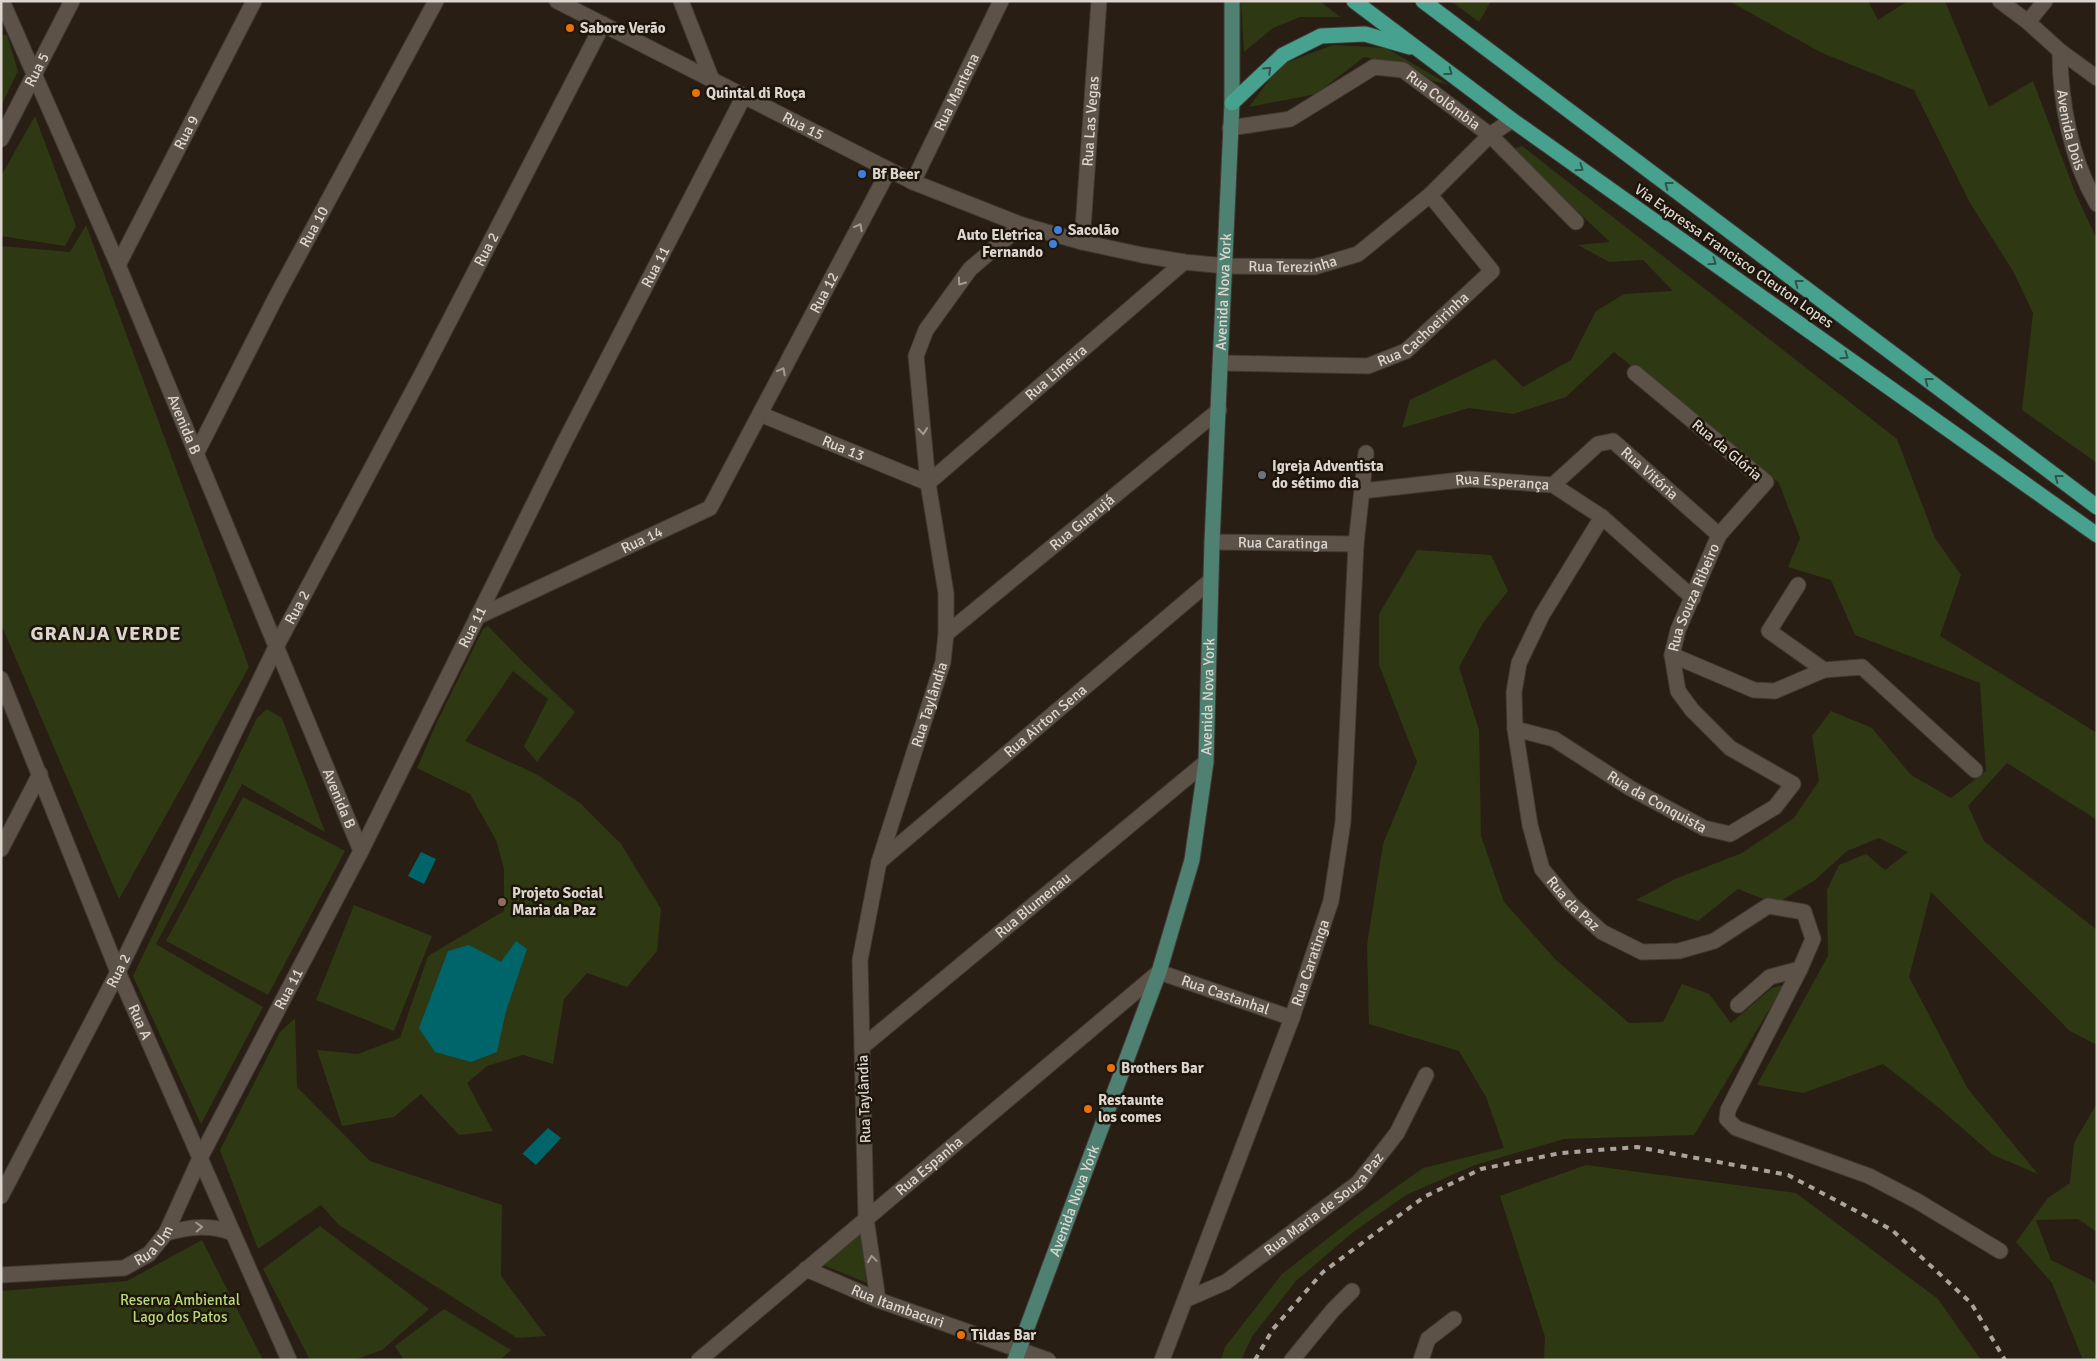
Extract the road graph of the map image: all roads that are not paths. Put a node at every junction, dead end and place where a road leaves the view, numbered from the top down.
1 (2, 1) edge
2 (72, 1) edge
3 (254, 1) edge
4 (436, 1) edge
5 (557, 1) edge
6 (682, 1) edge
7 (1001, 1) edge
8 (1099, 1) edge
9 (1232, 1) edge
10 (1354, 1) edge
11 (1423, 1) edge
12 (2000, 1) edge
13 (2045, 1) edge
14 (2028, 22) junction
15 (603, 24) junction
16 (1420, 50) junction
17 (2060, 51) junction
18 (34, 77) junction
19 (2097, 78) edge
20 (712, 80) junction
21 (744, 96) junction
22 (1232, 103) junction
23 (1512, 120) junction
24 (1230, 128) junction
25 (1490, 135) junction
26 (1, 139) edge
27 (889, 170) junction
28 (914, 182) junction
29 (1430, 195) junction
30 (2097, 204) edge
31 (1576, 222) dead end
32 (1022, 225) junction
33 (1082, 242) junction
34 (1184, 262) junction
35 (118, 265) junction
36 (1226, 266) junction
37 (1222, 363) junction
38 (1636, 373) dead end
39 (1219, 410) junction
40 (760, 414) junction
41 (1366, 453) dead end
42 (196, 454) junction
43 (928, 483) junction
44 (1553, 485) junction
45 (1362, 491) junction
46 (2097, 507) edge
47 (1602, 517) junction
48 (1719, 535) junction
49 (2097, 535) edge
50 (1212, 542) junction
51 (1356, 544) junction
52 (1210, 581) junction
53 (1798, 585) dead end
54 (1693, 598) junction
55 (478, 617) junction
56 (946, 634) junction
57 (276, 647) junction
58 (1672, 655) junction
59 (1824, 670) junction
60 (1, 679) edge
61 (1515, 729) junction
62 (1206, 762) junction
63 (1975, 770) dead end
64 (40, 774) junction
65 (1793, 784) joint
66 (1, 849) edge
67 (361, 851) junction
68 (879, 862) junction
69 (1800, 969) junction
70 (118, 972) junction
71 (1159, 972) junction
72 (1738, 1005) dead end
73 (1292, 1018) junction
74 (862, 1047) junction
75 (1426, 1075) dead end
76 (200, 1158) junction
77 (1, 1196) edge
78 (866, 1218) junction
79 (233, 1233) junction
80 (166, 1234) junction
81 (2000, 1251) dead end
82 (806, 1269) junction
83 (1, 1275) edge
84 (1352, 1291) dead end
85 (1186, 1298) junction
86 (878, 1300) junction
87 (1454, 1319) dead end
88 (1016, 1355) edge
89 (289, 1360) edge
90 (699, 1360) edge
91 (1048, 1360) edge
92 (1162, 1360) edge
93 (1292, 1360) edge
94 (1421, 1360) edge

1 - 18 street, Avenida B
2 - 18 street, Rua 5
3 - 35 street, Rua 9
4 - 42 street, Rua 10
5 - 15 street, Rua 15
6 - 20 street
7 - 28 street, Rua Mantena
8 - 33 street, Rua Las Vegas
9 - 22 main road, Avenida Nova York
10 - 16 highway, Via Expressa Francisco Cleuton Lopes
46 -> 11 highway, Via Expressa Francisco Cleuton Lopes
12 - 14 street
13 - 14 street
14 - 17 street
15 - 20 street, Rua 15
15 - 57 street, Rua 2
22 -> 16 highway
16 -> 23 highway, Via Expressa Francisco Cleuton Lopes
17 - 19 street
17 - 30 street, Avenida Dois
18 - 26 street, Rua 5
18 - 35 street, Avenida B
20 - 21 street, Rua 15
21 - 27 street, Rua 15
21 - 55 street, Rua 11
22 - 24 main road, Avenida Nova York
23 - 25 street, Rua Terezinha
23 -> 49 highway, Via Expressa Francisco Cleuton Lopes
24 - 25 street, Rua Colômbia
24 - 36 main road, Avenida Nova York
25 - 29 street, Rua Terezinha
25 - 31 street, Rua Colômbia
27 - 28 street, Rua Terezinha
40 -> 27 street, Rua 12
28 - 32 street, Rua Terezinha
29 - 36 street, Rua Terezinha
29 - 37 street, Rua Cachoeirinha
32 - 33 street, Rua Terezinha
32 -> 43 street, Rua Taylândia
33 - 34 street, Rua Terezinha
34 - 36 street, Rua Terezinha
34 - 43 street, Rua Limeira
35 - 42 street, Avenida B
36 - 37 main road, Avenida Nova York
37 - 39 main road, Avenida Nova York
38 - 48 street, Rua da Glória
39 - 50 main road, Avenida Nova York
39 - 56 street, Rua Guarujá
40 - 43 street, Rua 13
40 - 55 street, Rua 14
41 - 45 street, Rua Caratinga
42 - 57 street, Avenida B
43 - 56 street, Rua Taylândia
44 - 45 street, Rua Esperança
44 - 47 street, Rua Esperança
44 - 48 street, Rua Vitória
45 - 51 street, Rua Caratinga
47 - 54 street, Rua Esperança
47 - 61 street, Rua da Paz
48 - 54 street, Rua Souza Ribeiro
50 - 51 street, Rua Caratinga
50 - 52 main road, Avenida Nova York
51 - 73 street, Rua Caratinga
52 - 62 main road, Avenida Nova York
52 - 68 street, Rua Airton Sena
53 - 59 street
54 - 58 street, Rua Souza Ribeiro
55 - 67 street, Rua 11
56 - 68 street, Rua Taylândia
57 - 67 street, Avenida B
57 - 70 street, Rua 2
58 - 59 street
58 - 65 street, Rua Souza Ribeiro
59 - 63 street
60 - 64 street, Rua A
61 - 65 street, Rua da Conquista
61 - 69 street, Rua da Paz
62 - 71 main road, Avenida Nova York
62 - 74 street, Rua Blumenau
64 - 66 street
64 - 70 street, Rua A
67 - 76 street, Rua 11
68 - 74 street, Rua Taylândia
69 - 72 street
69 - 81 street
70 - 76 street, Rua A
70 - 77 street, Rua 2
71 - 73 street, Rua Castanhal
71 - 78 street, Rua Espanha
71 - 88 main road, Avenida Nova York
73 - 85 street, Rua Caratinga
74 - 78 street, Rua Taylândia
75 - 85 street, Rua Maria de Souza Paz
76 - 79 street, Rua A
76 - 80 street, Rua Um
78 - 82 street, Rua Espanha
86 -> 78 street, Rua Taylândia
80 -> 79 street
79 - 89 street, Rua A
80 - 83 street, Rua Um
82 - 86 street, Rua Itambacuri
82 - 90 street, Rua Espanha
84 - 93 street
85 - 92 street, Rua Caratinga
86 - 88 street, Rua Itambacuri
87 - 94 street
88 - 91 street, Rua Itambacuri

